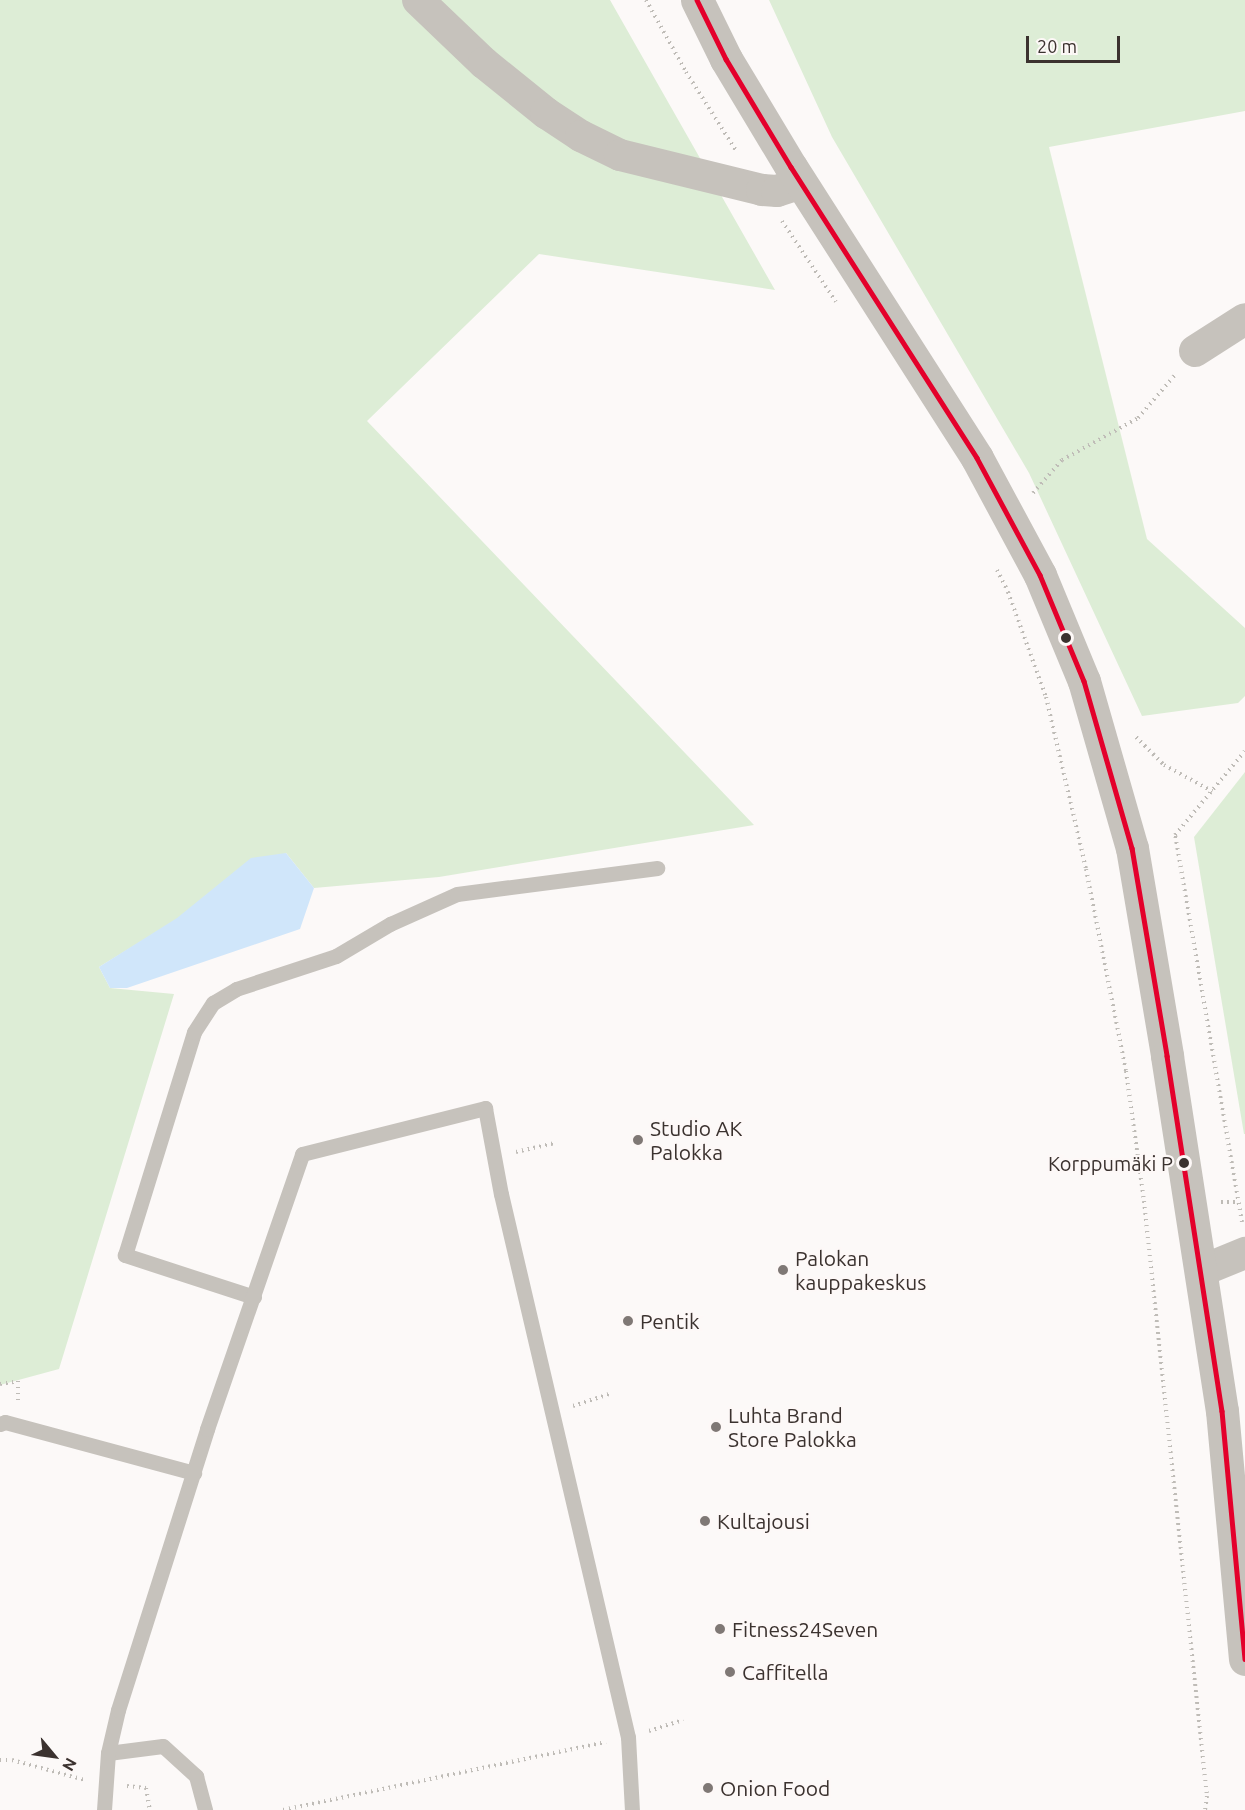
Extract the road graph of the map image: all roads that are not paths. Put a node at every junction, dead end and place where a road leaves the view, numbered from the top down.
1 (418, 0) edge
2 (697, 0) edge
3 (801, 183) junction
4 (1245, 318) edge
5 (1195, 351) road end
6 (657, 868) dead end
7 (1244, 1238) edge
8 (1201, 1271) junction
9 (254, 1297) junction
10 (0, 1424) edge
11 (194, 1473) junction
12 (1245, 1659) edge
13 (108, 1753) junction
14 (107, 1807) edge
15 (205, 1810) edge
16 (632, 1810) edge

1 - 3 street
2 - 3 street
3 - 8 street
4 - 5 street
6 - 9 lane
7 - 8 street
8 - 12 street
9 - 11 lane
9 - 16 lane
10 - 11 lane
11 - 13 lane
13 - 14 lane
13 - 15 lane

